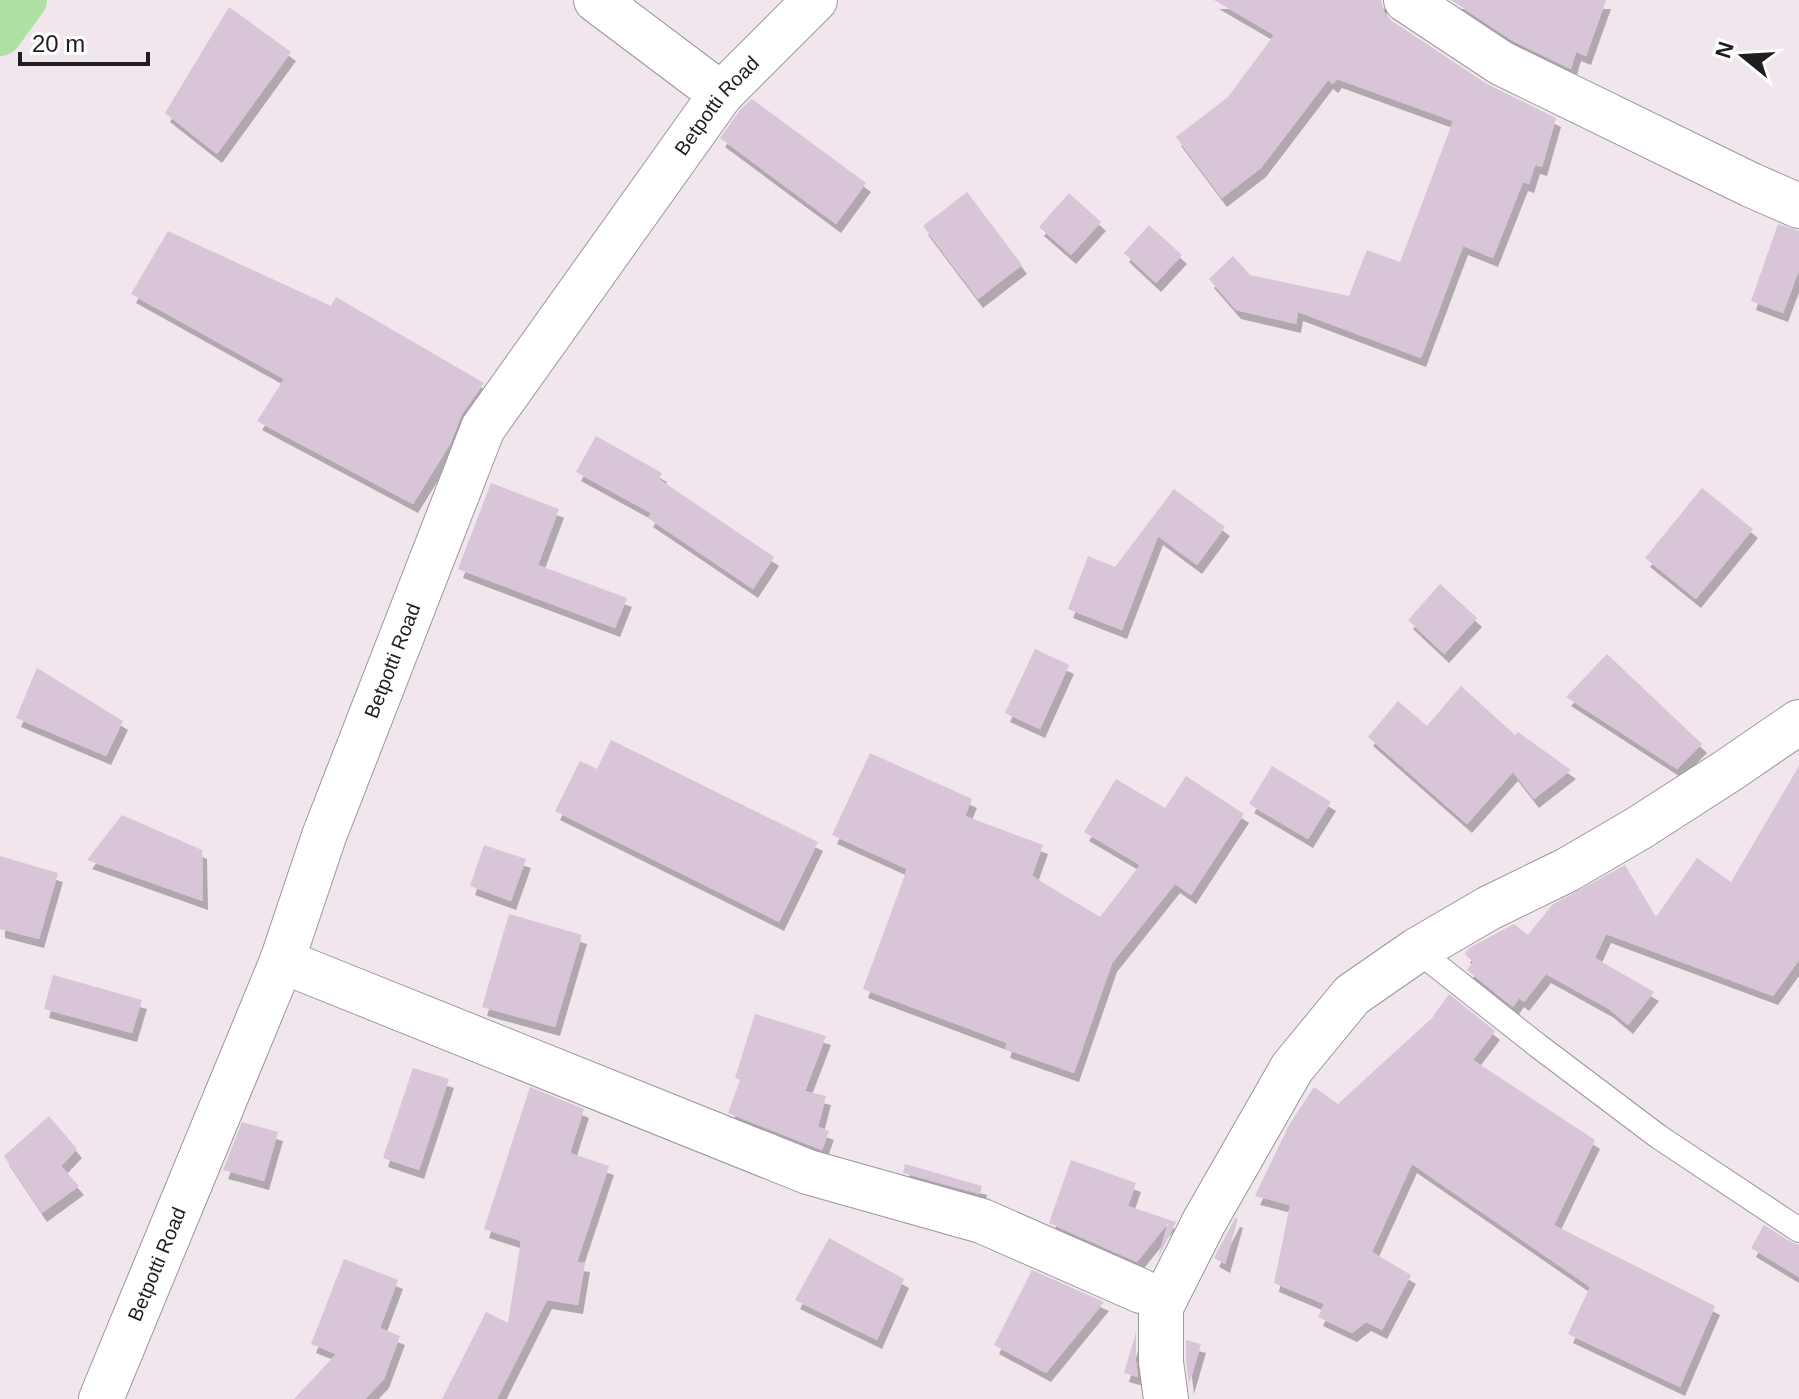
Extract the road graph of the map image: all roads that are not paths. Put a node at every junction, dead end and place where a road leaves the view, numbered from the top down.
1 (596, 0) edge
2 (815, 0) edge
3 (1406, 0) edge
4 (721, 94) junction
5 (1799, 206) edge
6 (1799, 722) edge
7 (1417, 950) junction
8 (282, 961) junction
9 (1799, 1230) edge
10 (1141, 1291) dead end
11 (101, 1399) edge
12 (1166, 1399) edge

1 - 4 street
2 - 4 street, Betpotti Road
3 - 5 street
4 - 8 street, Betpotti Road
6 - 7 street
7 - 9 lane
7 - 12 street
8 - 10 street
8 - 11 street, Betpotti Road

